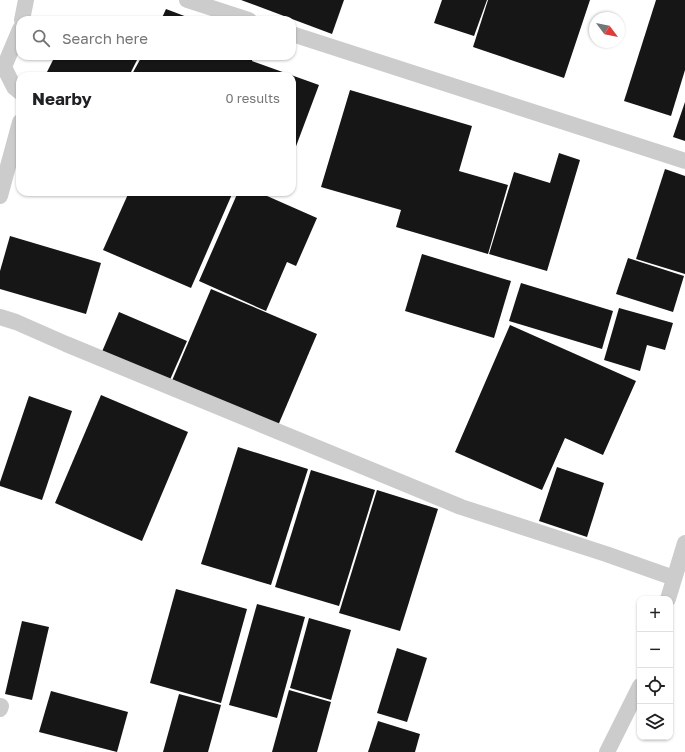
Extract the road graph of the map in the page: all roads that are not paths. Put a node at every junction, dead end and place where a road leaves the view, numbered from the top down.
1 (26, 0) edge
2 (187, 0) edge
3 (23, 16) edge
4 (237, 16) edge
5 (296, 35) edge
6 (16, 38) edge
7 (16, 89) edge
8 (16, 137) edge
9 (685, 161) edge
10 (0, 196) edge
11 (0, 317) edge
12 (685, 543) edge
13 (674, 578) junction
14 (669, 596) edge
15 (637, 692) edge
16 (607, 752) edge

1 - 3 street
2 - 4 street
5 - 9 street
6 - 7 street
8 - 10 street
11 - 13 street
12 - 13 street
13 - 14 street
15 - 16 street

